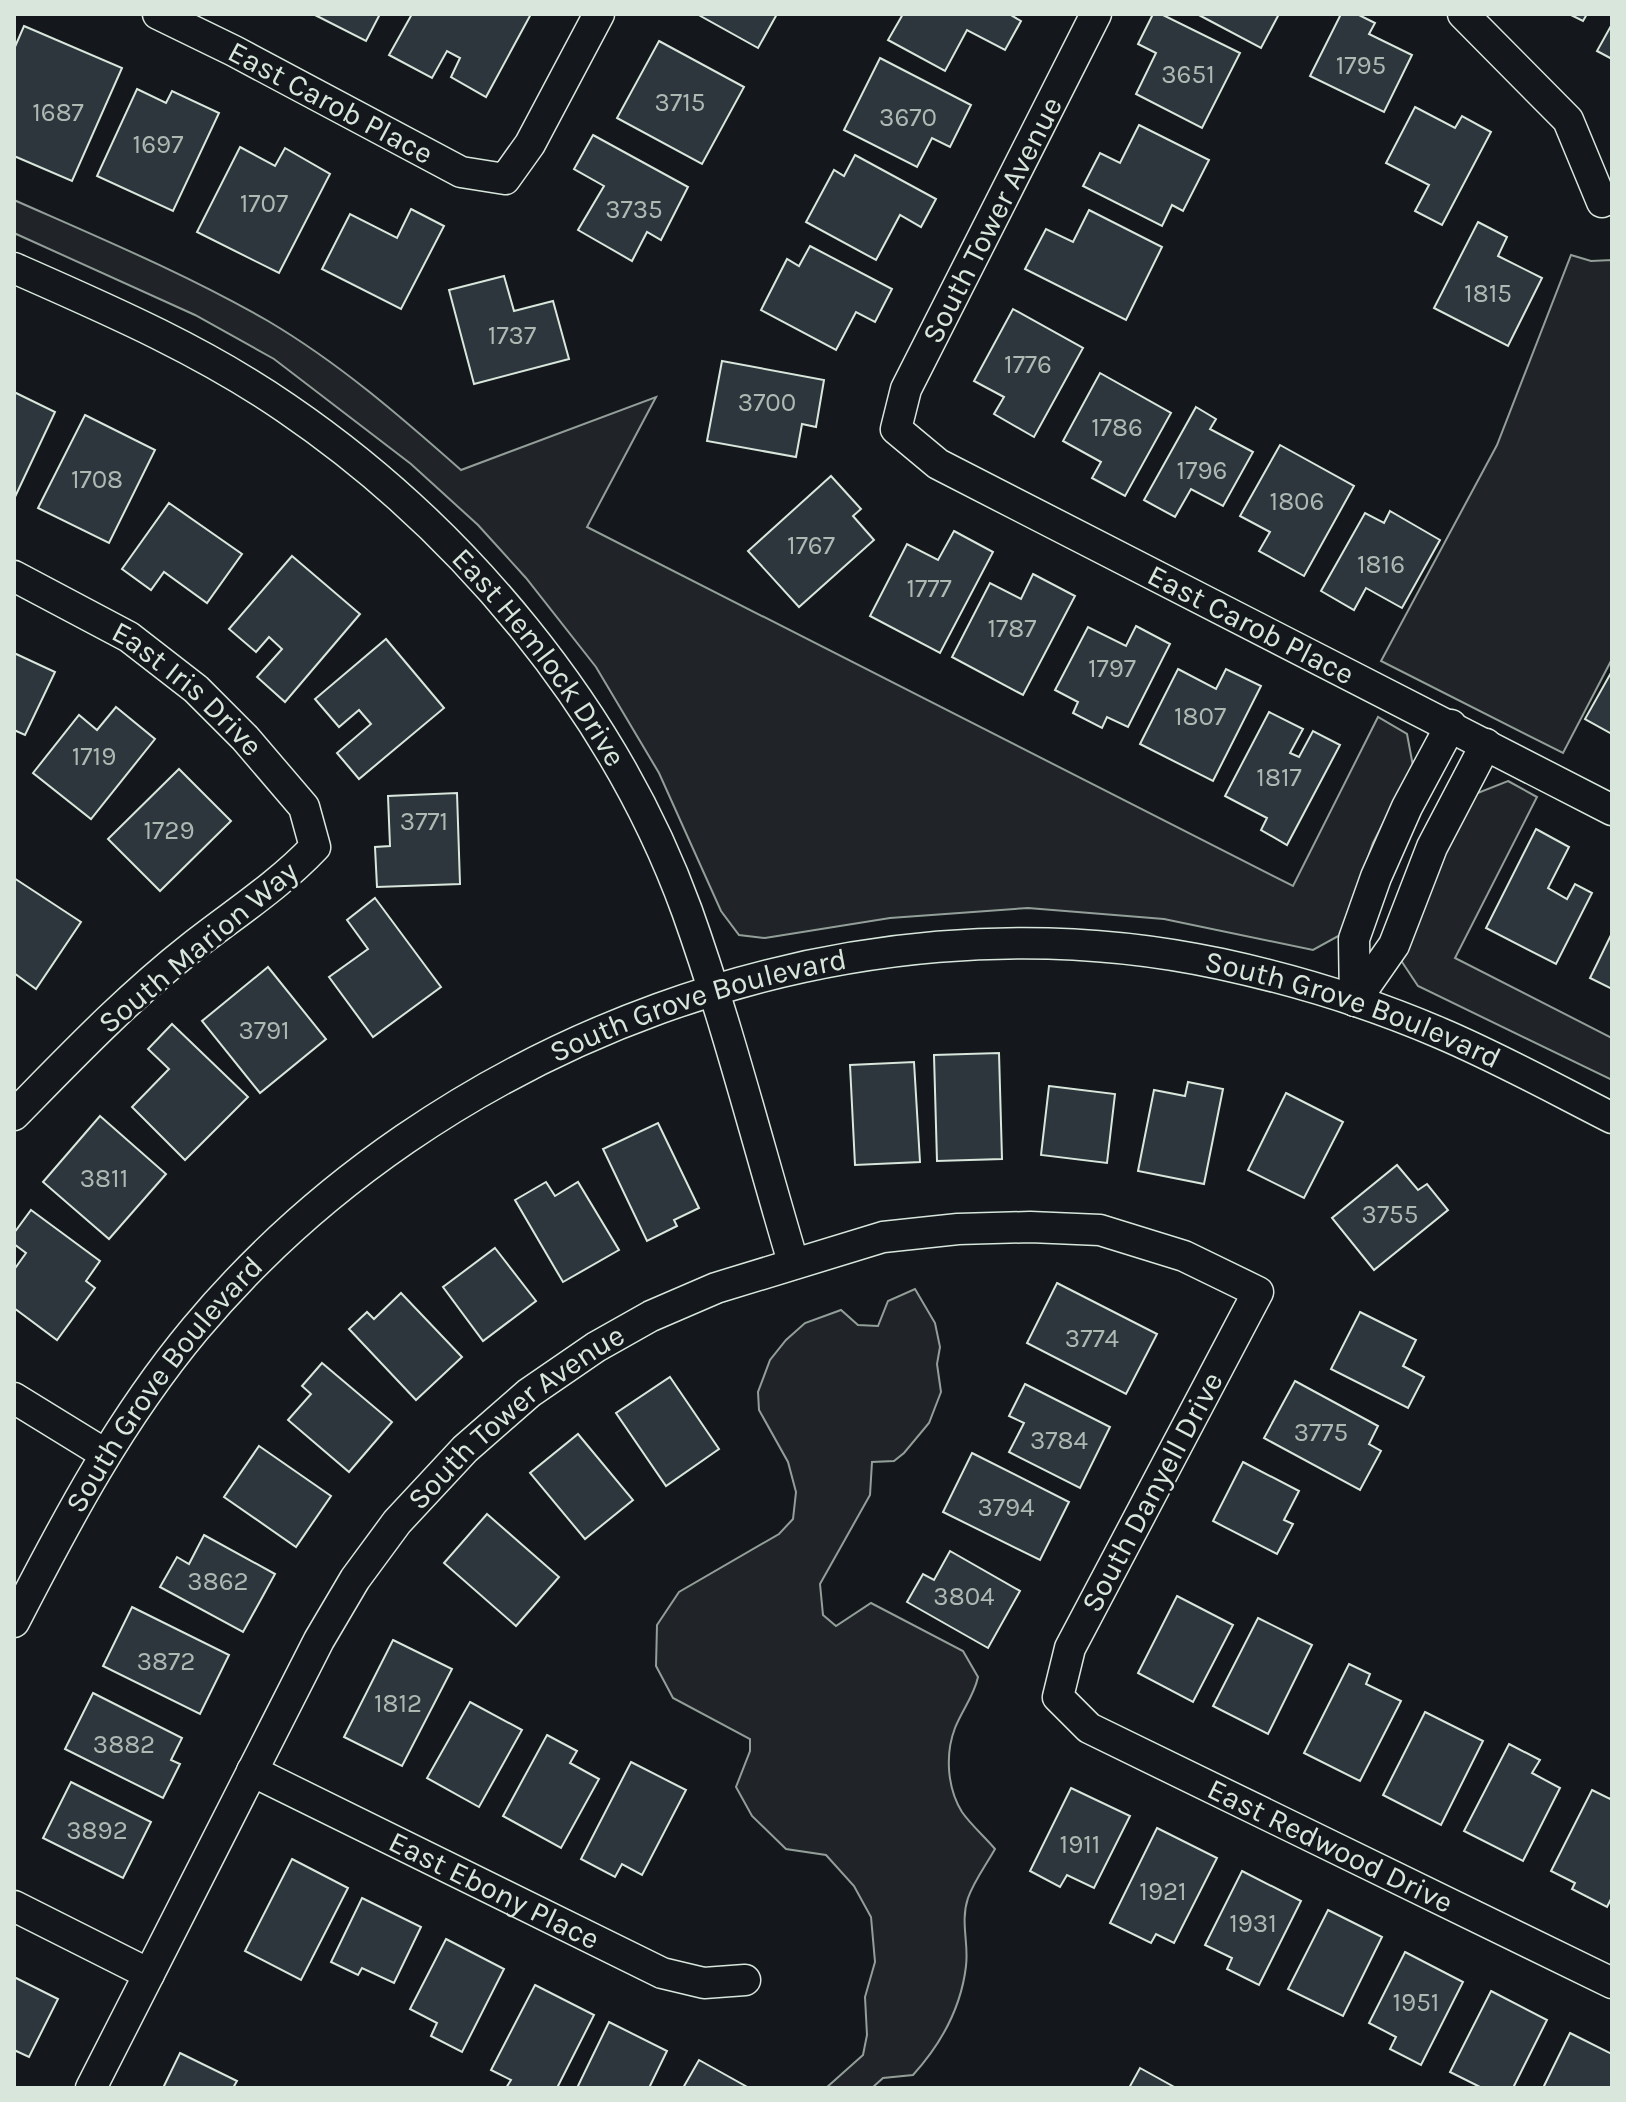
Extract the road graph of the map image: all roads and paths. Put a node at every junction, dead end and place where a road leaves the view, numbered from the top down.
1 (158, 14) edge
2 (599, 14) edge
3 (1096, 14) edge
4 (1463, 14) edge
5 (1602, 202) dead end
6 (14, 268) edge
7 (896, 429) joint
8 (14, 576) edge
9 (1451, 725) junction
10 (1486, 744) junction
11 (1612, 810) edge
12 (315, 847) joint
13 (713, 992) junction
14 (1355, 1001) junction
15 (14, 1115) edge
16 (1612, 1118) edge
17 (793, 1262) junction
18 (1258, 1292) joint
19 (14, 1398) edge
20 (105, 1454) junction
21 (14, 1622) edge
22 (1058, 1697) joint
23 (252, 1771) junction
24 (14, 1906) edge
25 (149, 1974) junction
26 (745, 1980) dead end
27 (1612, 1983) edge
28 (91, 2088) edge

1 - 2 street, East Carob Place
3 - 7 street, South Tower Avenue
4 - 5 street
6 - 13 street, East Hemlock Drive
7 - 9 street, East Carob Place
8 - 12 street, East Iris Drive
9 - 10 street, East Carob Place
9 - 14 street
10 - 11 street, East Carob Place
10 - 14 street
12 - 15 street, South Marion Way
13 - 14 street, South Grove Boulevard
13 - 17 street, East Hemlock Drive
13 - 20 street, South Grove Boulevard
14 - 16 street, South Grove Boulevard
17 - 18 street, South Tower Avenue
17 - 23 street, South Tower Avenue
18 - 22 street, South Danyell Drive
19 - 20 street
20 - 21 street, South Grove Boulevard
22 - 27 street, East Redwood Drive
23 - 25 street, South Tower Avenue
23 - 26 street, East Ebony Place
24 - 25 street
25 - 28 street, South Tower Avenue

